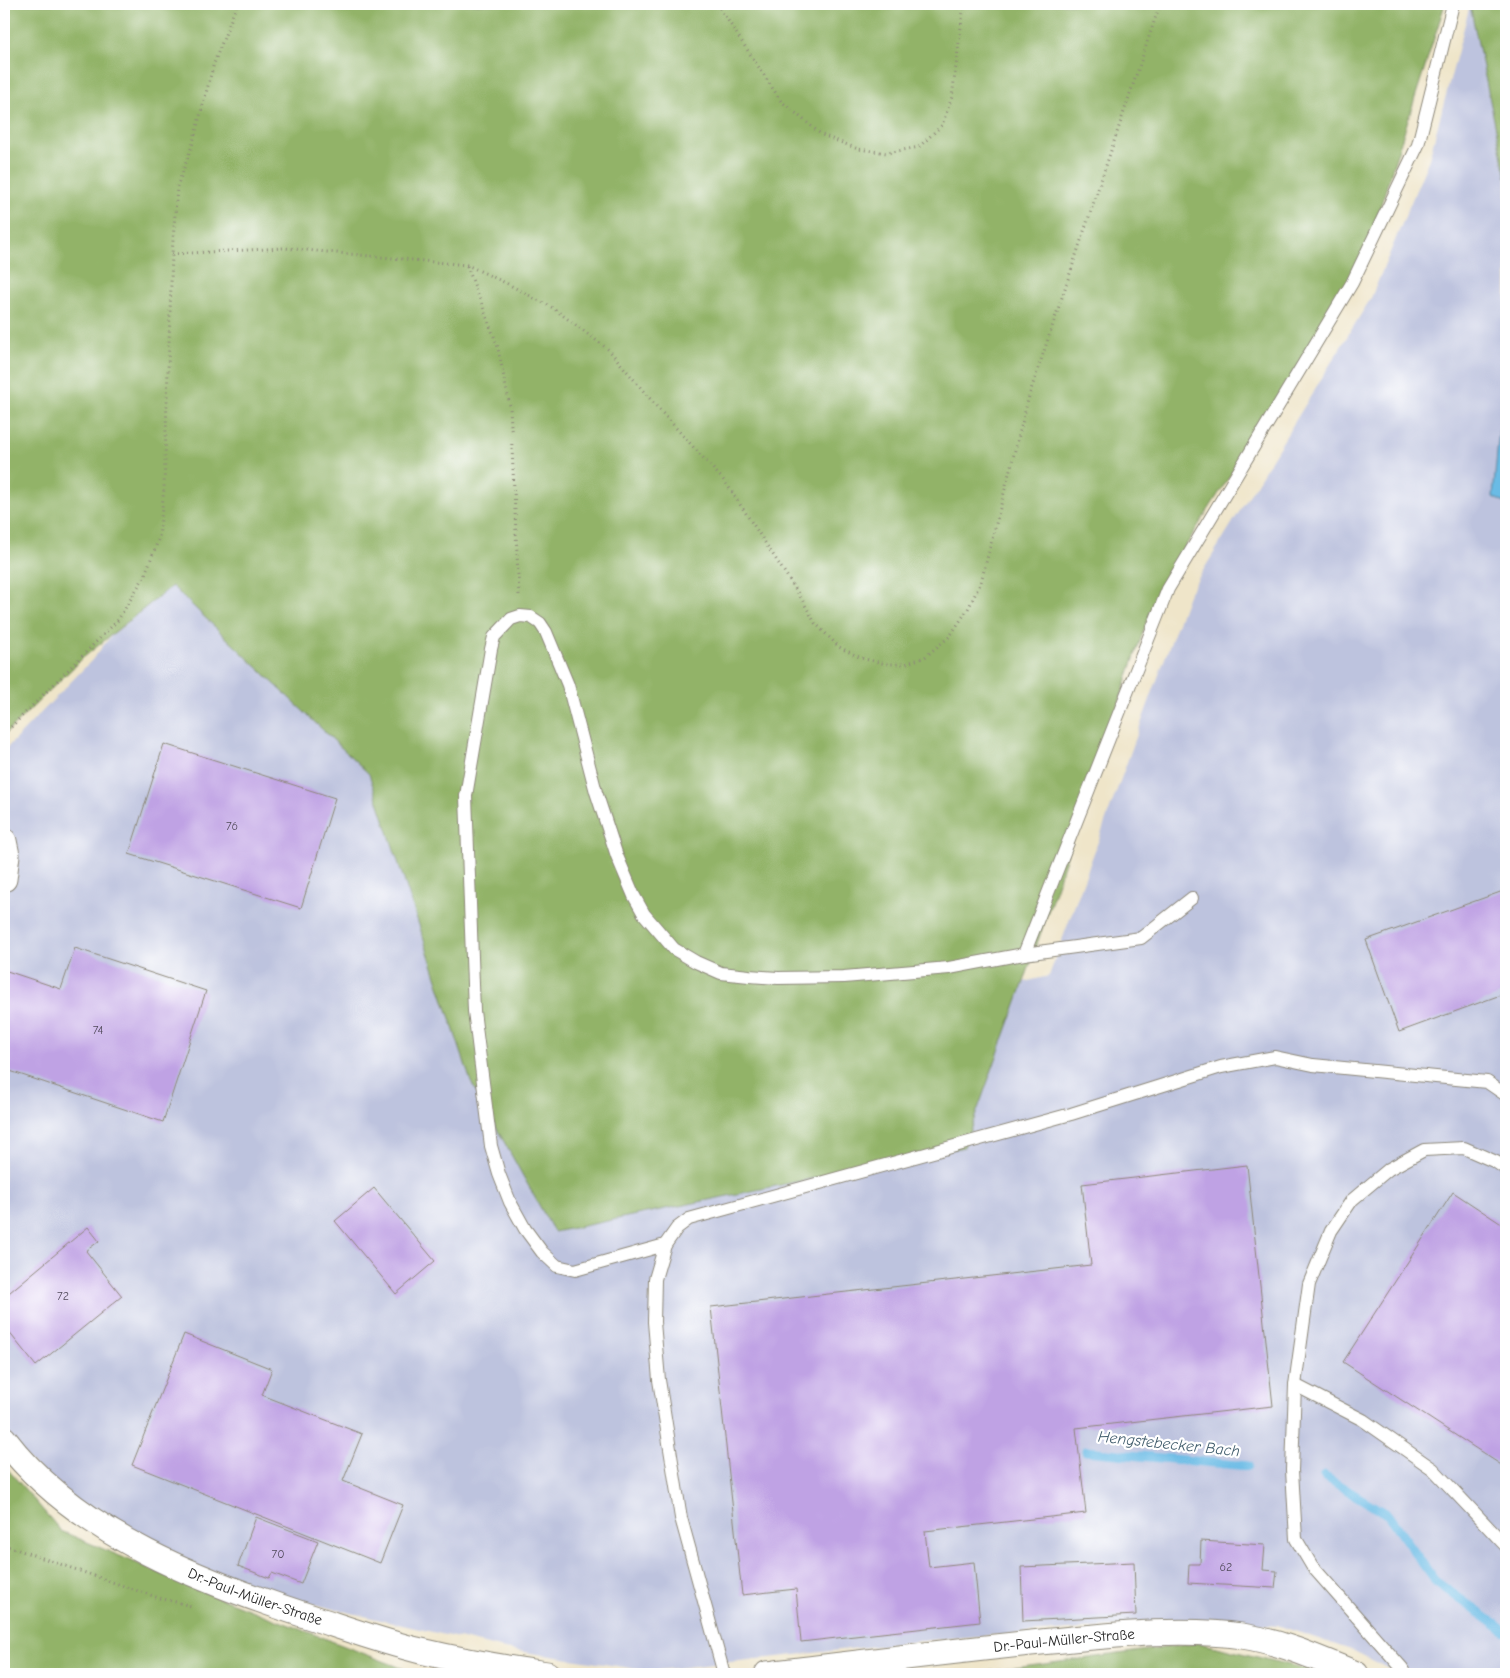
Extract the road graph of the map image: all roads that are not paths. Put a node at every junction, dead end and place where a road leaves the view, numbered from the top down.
1 (1453, 4) edge
2 (4, 841) edge
3 (4, 879) edge
4 (1192, 898) dead end
5 (1024, 954) junction
6 (1506, 1095) edge
7 (1506, 1169) edge
8 (665, 1245) junction
9 (1295, 1385) junction
10 (4, 1439) edge
11 (1506, 1546) edge
12 (547, 1674) edge
13 (724, 1674) edge
14 (767, 1674) edge
15 (1356, 1674) edge
16 (1406, 1674) edge

1 - 5 lane
2 - 3 street
4 - 5 lane
5 - 8 lane
6 - 8 lane
7 - 9 lane
8 - 13 lane
9 - 11 lane
9 - 16 lane
10 - 12 street, Dr.-Paul-Müller-Straße
14 - 15 street, Dr.-Paul-Müller-Straße

